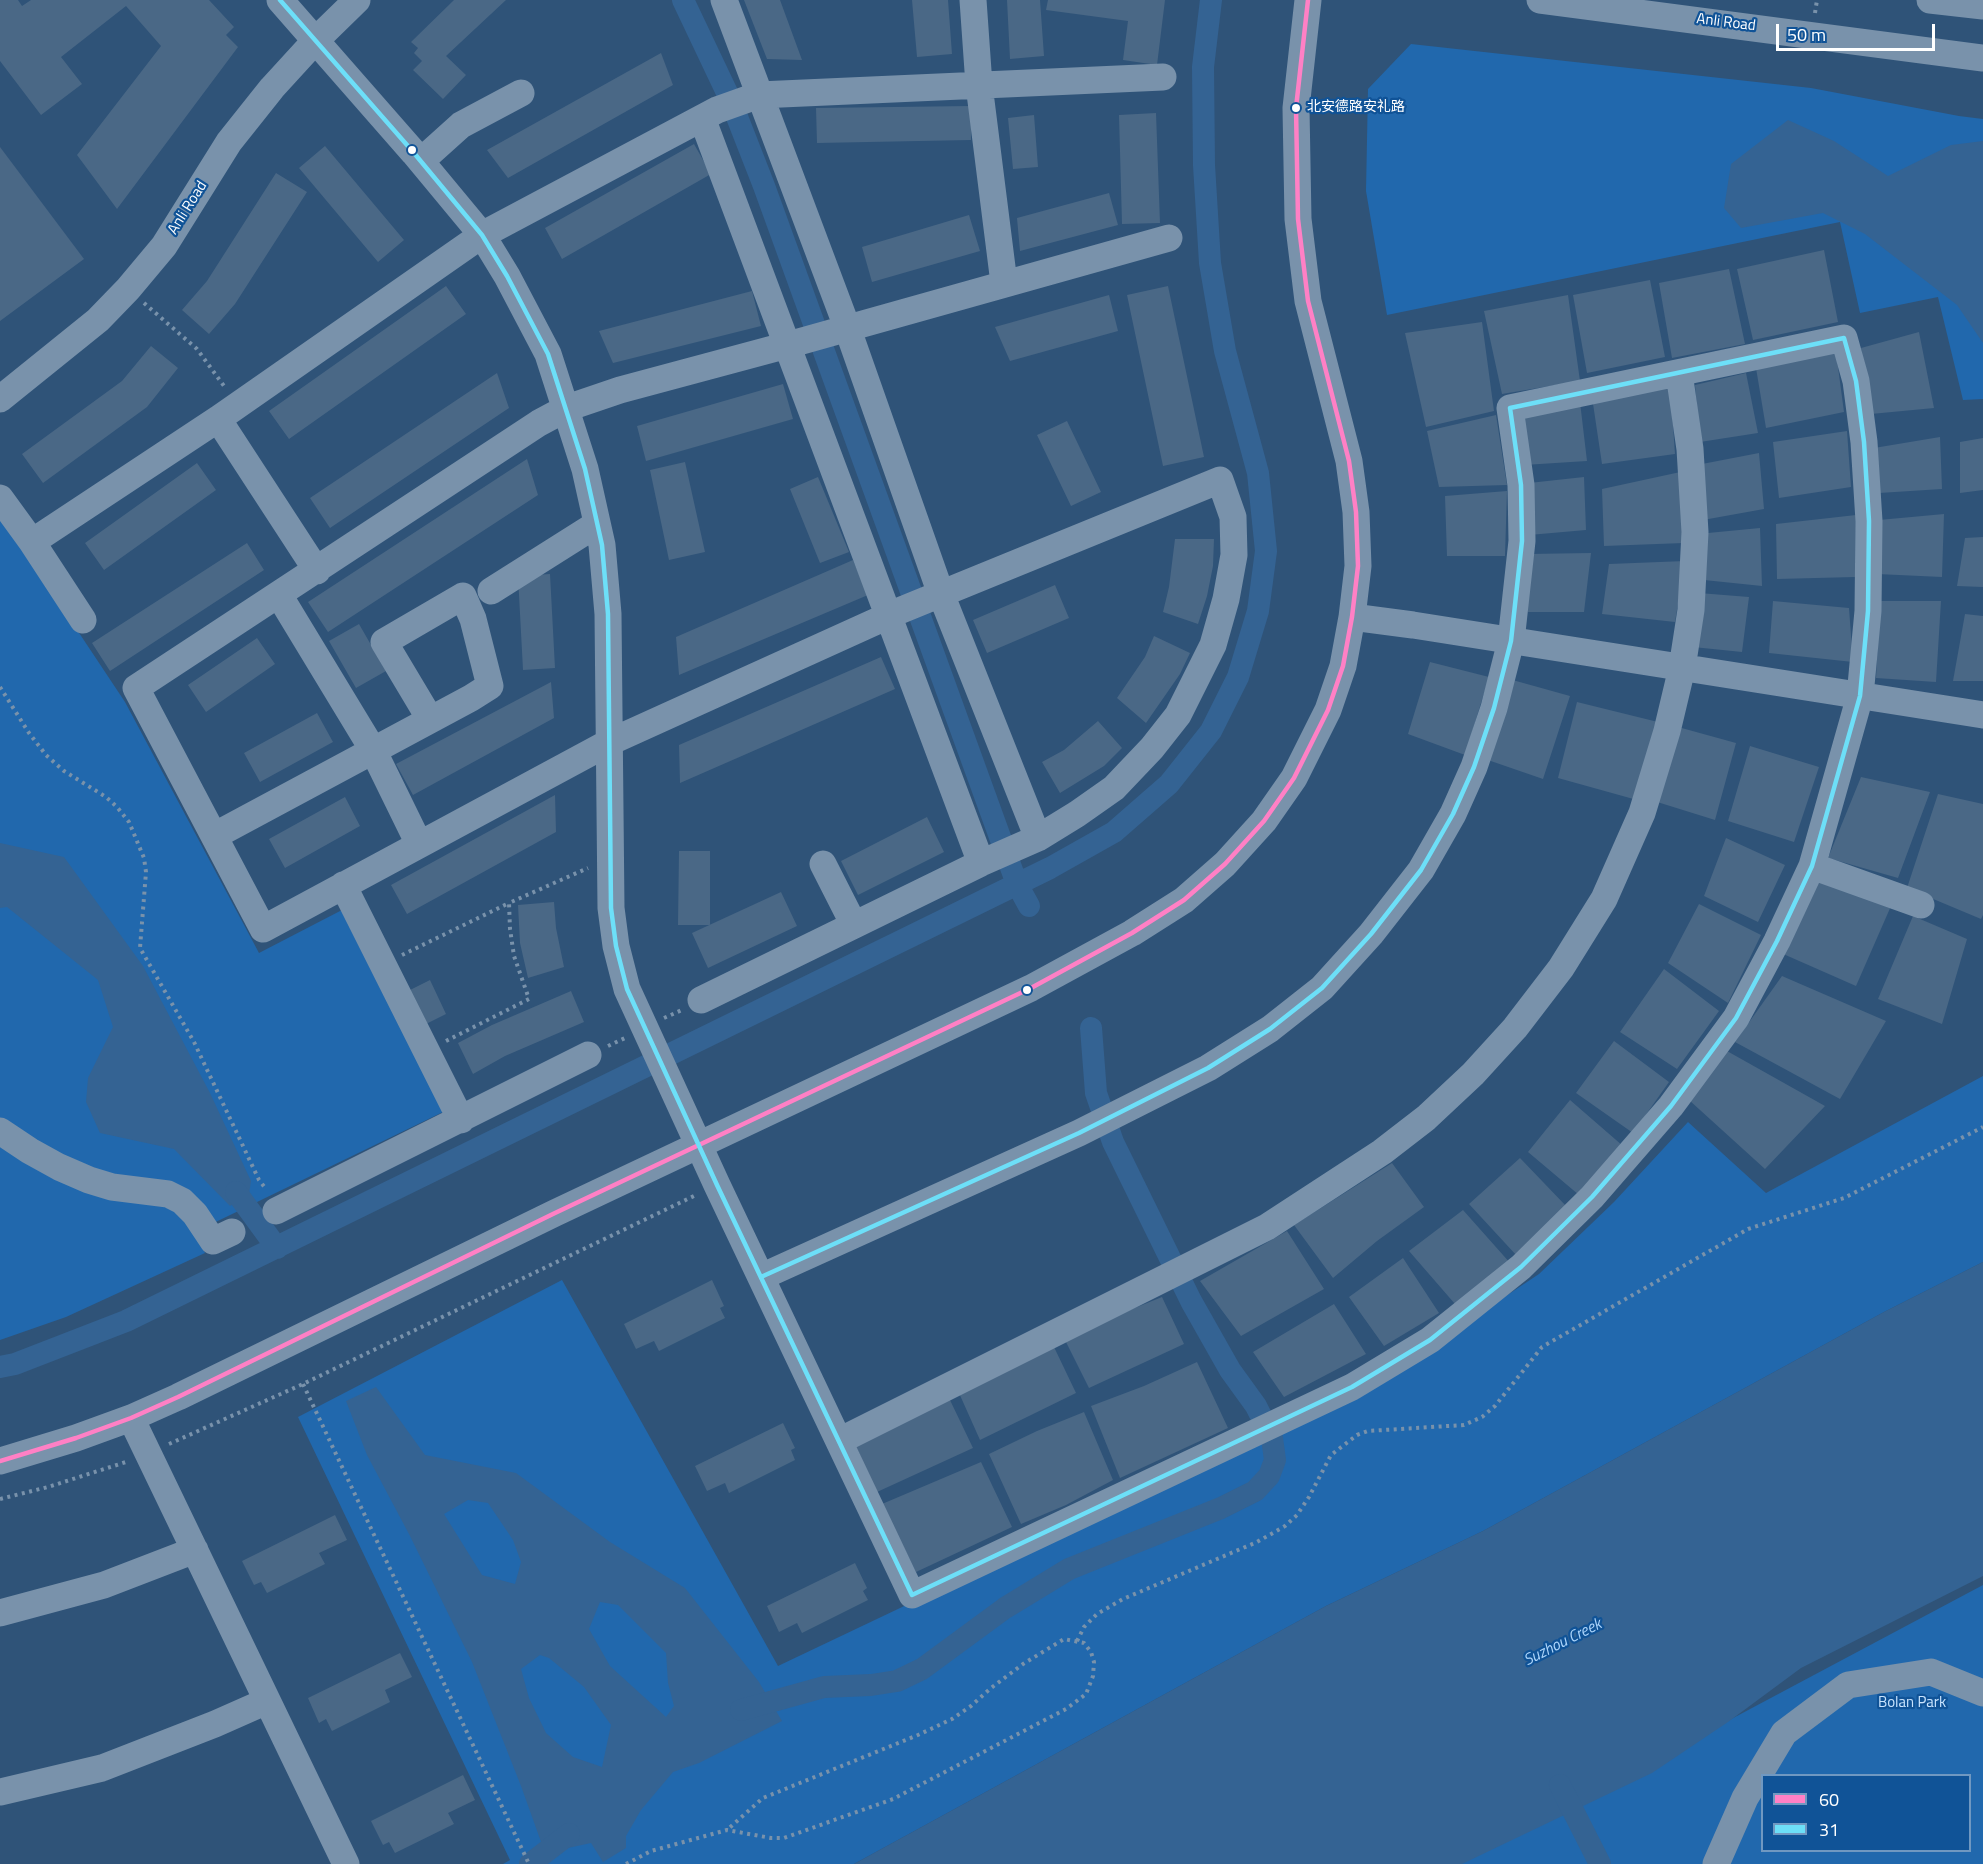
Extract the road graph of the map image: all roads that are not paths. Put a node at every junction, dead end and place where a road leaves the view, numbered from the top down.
1 (280, 0) edge
2 (357, 0) edge
3 (724, 0) edge
4 (973, 0) edge
5 (1308, 0) edge
6 (1540, 0) edge
7 (1930, 0) edge
8 (1983, 6) edge
9 (315, 41) junction
10 (1983, 58) edge
11 (1163, 77) dead end
12 (979, 85) junction
13 (521, 93) dead end
14 (753, 97) junction
15 (709, 114) junction
16 (421, 161) junction
17 (482, 235) junction
18 (1169, 238) dead end
19 (1004, 283) junction
20 (842, 329) junction
21 (791, 344) junction
22 (1679, 373) junction
23 (0, 399) edge
24 (567, 408) junction
25 (229, 412) junction
26 (0, 498) edge
27 (597, 524) junction
28 (32, 542) junction
29 (317, 571) junction
30 (491, 591) dead end
31 (279, 595) junction
32 (937, 596) junction
33 (894, 614) junction
34 (1352, 617) junction
35 (83, 620) dead end
36 (1511, 641) junction
37 (1682, 668) junction
38 (1860, 696) junction
39 (1983, 715) edge
40 (430, 719) junction
41 (610, 742) junction
42 (373, 750) junction
43 (214, 836) junction
44 (1030, 842) junction
45 (419, 844) junction
46 (988, 860) junction
47 (823, 864) dead end
48 (1812, 866) junction
49 (343, 885) junction
50 (1921, 905) dead end
51 (854, 925) junction
52 (701, 1000) dead end
53 (588, 1055) dead end
54 (461, 1120) junction
55 (0, 1131) edge
56 (698, 1144) junction
57 (282, 1208) road end
58 (232, 1232) dead end
59 (761, 1277) junction
60 (131, 1418) junction
61 (839, 1442) junction
62 (0, 1461) edge
63 (195, 1550) junction
64 (0, 1613) edge
65 (1983, 1693) edge
66 (267, 1701) junction
67 (0, 1792) edge
68 (344, 1863) edge
69 (1716, 1864) edge

1 - 9 street
2 - 9 street, Anli Road
3 - 14 street
4 - 12 street
5 - 34 street
6 - 10 street, Anli Road
7 - 8 street
9 - 16 street
9 - 23 street, Anli Road
11 - 12 street
12 - 14 street
12 - 19 street
13 - 16 street
14 - 15 street
14 - 20 street
15 - 17 street
15 - 21 street
16 - 17 street
17 - 24 street
17 - 25 street
18 - 19 street
19 - 20 street
20 - 21 street
20 - 32 street
21 - 24 street
21 - 33 street
22 - 36 street
22 - 37 street
22 - 38 street
24 - 27 street
24 - 29 street
25 - 28 street
25 - 29 street
26 - 28 street
27 - 30 street
27 - 41 street
28 - 35 street
29 - 31 street
31 - 42 street
31 - 43 street
32 - 33 street
32 - 44 street
32 - 44 street
33 - 41 street
33 - 46 street
34 - 36 street
34 - 56 street
36 - 37 street
36 - 59 street
37 - 38 street
37 - 61 street
38 - 39 street
38 - 48 street
40 - 40 street
40 - 42 street
41 - 45 street
41 - 56 street
42 - 43 street
42 - 45 street
43 - 49 street
44 - 46 street
45 - 49 street
46 - 51 street
47 - 51 street
48 - 50 street
48 - 61 street
49 - 54 street
51 - 52 street
53 - 54 street
54 - 57 street
55 - 58 street
56 - 59 street
56 - 60 street
59 - 61 street
60 - 62 street
60 - 63 street
63 - 64 street
63 - 66 street
65 - 69 street
66 - 67 street
66 - 68 street

